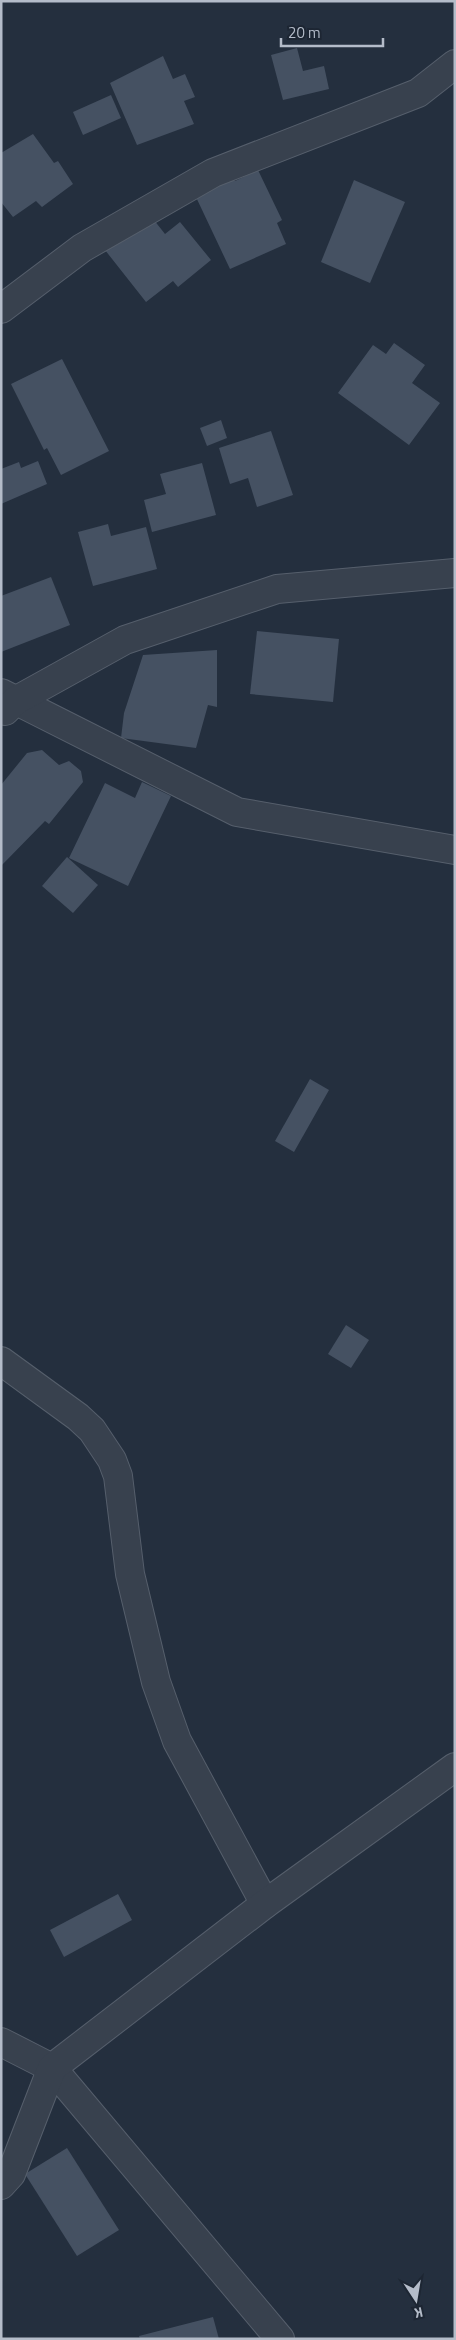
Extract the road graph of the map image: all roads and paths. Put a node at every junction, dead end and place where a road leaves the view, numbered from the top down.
1 (455, 64) edge
2 (1, 308) edge
3 (455, 573) edge
4 (6, 703) edge
5 (455, 850) edge
6 (1, 1361) edge
7 (455, 1767) edge
8 (265, 1904) junction
9 (1, 2042) edge
10 (52, 2068) junction
11 (1, 2185) edge
12 (280, 2339) edge

1 - 2 street
3 - 4 street
4 - 5 street
6 - 8 street
7 - 8 street
8 - 10 street
9 - 10 street
10 - 11 street
10 - 12 street

